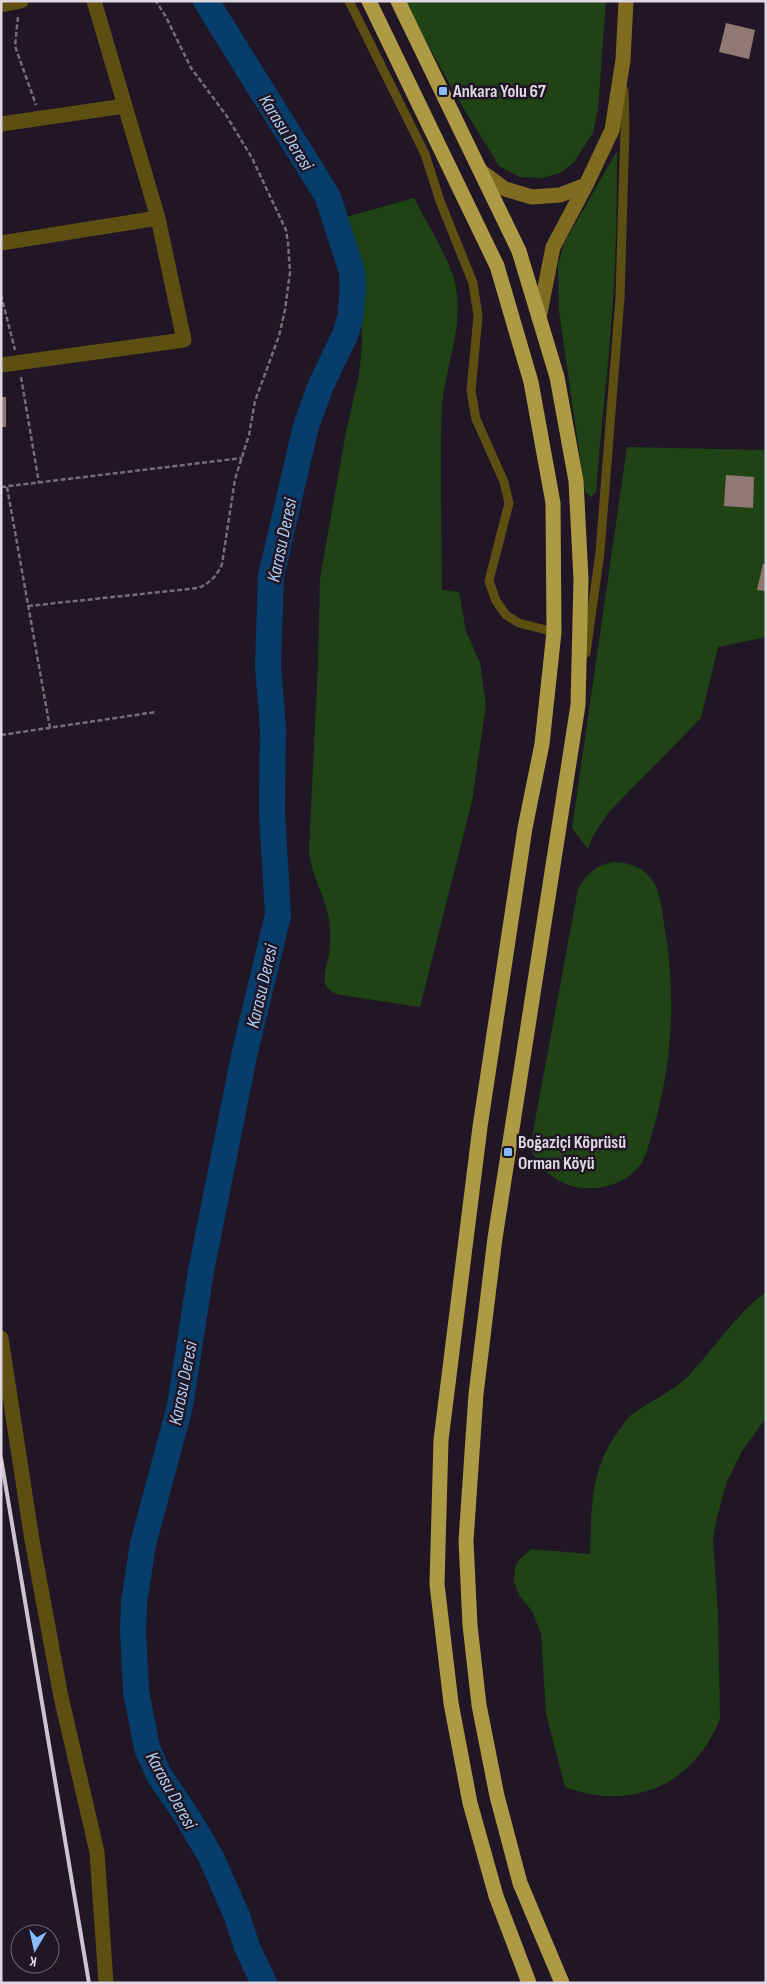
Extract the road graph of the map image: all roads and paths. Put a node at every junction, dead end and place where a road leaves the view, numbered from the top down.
1 (94, 1) edge
2 (156, 1) edge
3 (349, 1) edge
4 (369, 1) edge
5 (398, 1) edge
6 (626, 1) edge
7 (21, 2) edge
8 (1, 5) edge
9 (622, 60) junction
10 (125, 106) junction
11 (41, 118) junction
12 (1, 124) edge
13 (482, 172) junction
14 (586, 184) junction
15 (158, 218) junction
16 (1, 243) edge
17 (1, 296) edge
18 (540, 318) junction
19 (19, 363) junction
20 (1, 365) edge
21 (242, 458) junction
22 (39, 482) junction
23 (7, 486) junction
24 (1, 487) edge
25 (28, 606) junction
26 (554, 632) junction
27 (578, 705) junction
28 (156, 712) dead end
29 (50, 728) junction
30 (1, 735) edge
31 (1, 1338) edge
32 (106, 1983) edge
33 (529, 1983) edge
34 (562, 1983) edge

1 - 10 street
2 - 21 path
3 - 26 lane
4 - 26 highway
5 - 13 highway
6 - 9 street
7 - 8 street
7 - 11 path
9 - 14 street
9 - 27 lane
10 - 11 street
10 - 15 street
11 - 12 street
13 - 14 street
13 - 18 highway
14 - 18 street
15 - 16 street
15 - 19 street
17 - 19 path
18 - 27 highway
19 - 20 street
19 - 22 path
21 - 22 path
21 - 25 path
22 - 23 path
23 - 24 path
23 - 25 path
25 - 29 path
26 - 33 highway
27 - 34 highway
28 - 29 path
29 - 30 path
31 - 32 street

